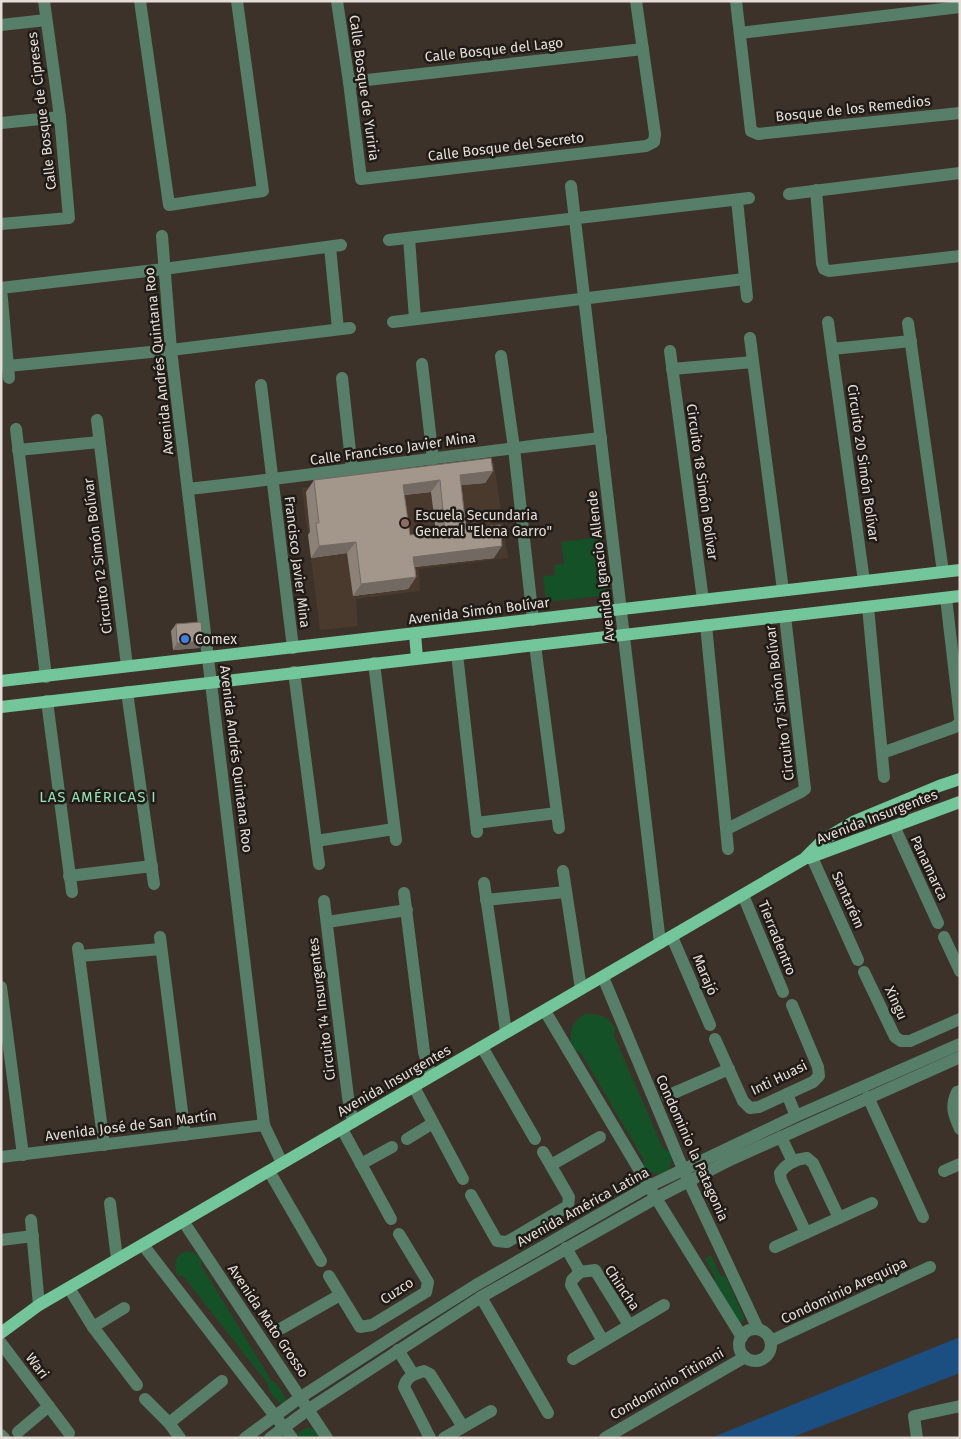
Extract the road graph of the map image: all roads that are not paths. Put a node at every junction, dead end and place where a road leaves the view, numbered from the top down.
1 (44, 1) edge
2 (140, 1) edge
3 (237, 1) edge
4 (337, 1) edge
5 (636, 1) edge
6 (736, 1) edge
7 (960, 7) edge
8 (46, 20) junction
9 (1, 25) edge
10 (740, 33) junction
11 (643, 49) junction
12 (349, 82) junction
13 (960, 113) edge
14 (60, 116) junction
15 (1, 123) edge
16 (960, 173) edge
17 (361, 179) joint
18 (571, 186) dead end
19 (816, 190) junction
20 (789, 194) dead end
21 (575, 218) junction
22 (1, 224) edge
23 (162, 236) dead end
24 (409, 238) junction
25 (389, 240) dead end
26 (960, 256) edge
27 (164, 269) junction
28 (744, 279) junction
29 (747, 297) dead end
30 (584, 298) junction
31 (415, 319) junction
32 (393, 322) dead end
33 (828, 322) dead end
34 (908, 323) dead end
35 (750, 338) dead end
36 (911, 341) junction
37 (832, 349) junction
38 (172, 350) junction
39 (670, 351) dead end
40 (501, 356) dead end
41 (753, 362) junction
42 (422, 364) dead end
43 (672, 369) junction
44 (342, 378) dead end
45 (260, 385) dead end
46 (97, 420) dead end
47 (16, 429) dead end
48 (601, 438) junction
49 (99, 442) junction
50 (514, 448) junction
51 (18, 450) junction
52 (433, 459) junction
53 (352, 470) junction
54 (272, 480) junction
55 (188, 489) junction
56 (960, 570) edge
57 (943, 572) junction
58 (864, 581) junction
59 (783, 590) junction
60 (960, 596) edge
61 (946, 598) junction
62 (703, 600) junction
63 (868, 607) junction
64 (621, 610) junction
65 (786, 616) junction
66 (533, 620) junction
67 (706, 625) junction
68 (415, 634) junction
69 (624, 635) junction
70 (535, 645) junction
71 (294, 648) junction
72 (457, 654) junction
73 (208, 658) junction
74 (417, 658) junction
75 (374, 663) junction
76 (127, 666) junction
77 (294, 672) junction
78 (46, 677) junction
79 (1, 681) edge
80 (212, 682) junction
81 (127, 692) junction
82 (47, 701) junction
83 (1, 707) edge
84 (960, 718) edge
85 (960, 722) edge
86 (882, 753) junction
87 (884, 777) dead end
88 (960, 779) edge
89 (960, 802) edge
90 (557, 813) junction
91 (894, 826) junction
92 (559, 828) dead end
93 (727, 829) junction
94 (316, 841) junction
95 (728, 849) dead end
96 (809, 856) junction
97 (319, 864) dead end
98 (152, 866) junction
99 (563, 871) dead end
100 (69, 876) junction
101 (484, 883) dead end
102 (154, 884) dead end
103 (72, 892) dead end
104 (404, 892) dead end
105 (565, 892) junction
106 (743, 895) junction
107 (486, 900) junction
108 (324, 901) dead end
109 (407, 910) junction
110 (327, 922) junction
111 (938, 923) dead end
112 (944, 936) dead end
113 (672, 937) junction
114 (660, 943) junction
115 (858, 960) dead end
116 (959, 969) edge
117 (864, 972) dead end
118 (603, 977) junction
119 (1, 987) edge
120 (581, 989) junction
121 (784, 992) dead end
122 (792, 1005) dead end
123 (545, 1011) junction
124 (960, 1019) edge
125 (710, 1025) dead end
126 (933, 1031) junction
127 (506, 1032) junction
128 (715, 1039) dead end
129 (960, 1044) edge
130 (482, 1047) junction
131 (942, 1051) junction
132 (958, 1062) edge
133 (729, 1070) junction
134 (431, 1076) junction
135 (414, 1087) junction
136 (960, 1091) edge
137 (786, 1094) junction
138 (667, 1096) dead end
139 (868, 1097) junction
140 (796, 1116) junction
141 (353, 1122) junction
142 (433, 1123) junction
143 (264, 1125) junction
144 (342, 1129) junction
145 (960, 1129) edge
146 (185, 1135) junction
147 (600, 1136) dead end
148 (781, 1136) junction
149 (407, 1139) dead end
150 (535, 1139) dead end
151 (104, 1145) junction
152 (392, 1147) dead end
153 (543, 1152) dead end
154 (23, 1155) junction
155 (1, 1157) edge
156 (793, 1162) junction
157 (282, 1163) junction
158 (361, 1164) junction
159 (960, 1164) edge
160 (550, 1166) junction
161 (269, 1171) junction
162 (944, 1171) dead end
163 (686, 1175) junction
164 (463, 1179) dead end
165 (652, 1192) junction
166 (471, 1195) dead end
167 (110, 1203) dead end
168 (872, 1203) dead end
169 (923, 1217) dead end
170 (839, 1218) junction
171 (391, 1219) dead end
172 (31, 1220) dead end
173 (183, 1221) junction
174 (540, 1223) junction
175 (806, 1232) junction
176 (399, 1234) dead end
177 (33, 1236) junction
178 (1, 1240) edge
179 (550, 1242) junction
180 (143, 1245) junction
181 (775, 1247) dead end
182 (566, 1248) junction
183 (117, 1260) junction
184 (321, 1262) dead end
185 (930, 1267) dead end
186 (580, 1272) junction
187 (329, 1276) dead end
188 (69, 1288) junction
189 (340, 1295) junction
190 (481, 1297) junction
191 (40, 1305) junction
192 (664, 1305) dead end
193 (124, 1308) dead end
194 (394, 1312) junction
195 (629, 1325) junction
196 (93, 1328) junction
197 (282, 1328) dead end
198 (406, 1329) junction
199 (758, 1329) junction
200 (1, 1333) edge
201 (742, 1337) junction
202 (603, 1340) junction
203 (771, 1341) junction
204 (1, 1343) edge
205 (398, 1350) junction
206 (745, 1357) junction
207 (572, 1359) dead end
208 (413, 1374) junction
209 (222, 1381) dead end
210 (137, 1384) dead end
211 (301, 1397) junction
212 (145, 1399) dead end
213 (49, 1406) junction
214 (960, 1406) edge
215 (309, 1409) junction
216 (491, 1411) dead end
217 (548, 1413) dead end
218 (276, 1416) junction
219 (169, 1423) junction
220 (284, 1427) junction
221 (462, 1427) junction
222 (18, 1432) dead end
223 (69, 1433) dead end
224 (1, 1435) edge
225 (4, 1438) edge
226 (180, 1438) edge
227 (245, 1438) edge
228 (270, 1438) edge
229 (292, 1438) edge
230 (327, 1438) edge
231 (430, 1438) edge
232 (444, 1438) edge
233 (605, 1438) edge
234 (917, 1438) edge

1 - 8 street, Calle Bosque de Cipreses
2 - 3 street
4 - 12 street, Calle Bosque de Yuriria
5 - 11 street
6 - 10 street
7 - 10 street
8 - 9 street
8 - 14 street, Calle Bosque de Cipreses
10 - 13 street, Bosque de los Remedios
11 - 12 street, Calle Bosque del Lago
11 - 17 street, Calle Bosque del Secreto
12 - 17 street, Calle Bosque de Yuriria
14 - 15 street
14 - 22 street, Calle Bosque de Cipreses
16 - 19 street
18 - 21 street, Avenida Ignacio Allende
19 - 20 street
19 - 26 street
21 - 24 street
21 - 28 street
21 - 30 street, Avenida Ignacio Allende
23 - 27 street, Avenida Andrés Quintana Roo
24 - 25 street
24 - 31 street
27 - 38 street, Avenida Andrés Quintana Roo
27 - 38 street
27 - 38 street
28 - 29 street
28 - 30 street
30 - 31 street
30 - 48 street, Avenida Ignacio Allende
31 - 32 street
33 - 37 street, Circuito 20 Simón Bolívar
34 - 36 street
35 - 41 street
36 - 37 street
36 - 57 street
37 - 58 street, Circuito 20 Simón Bolívar
38 - 55 street, Avenida Andrés Quintana Roo
39 - 43 street, Circuito 18 Simón Bolívar
40 - 50 street
41 - 43 street
41 - 59 street
42 - 52 street
43 - 62 street, Circuito 18 Simón Bolívar
44 - 53 street
45 - 54 street, Francisco Javier Mina
46 - 49 street, Circuito 12 Simón Bolívar
47 - 51 street
48 - 50 street, Calle Francisco Javier Mina
48 - 64 street, Avenida Ignacio Allende
49 - 51 street
49 - 76 street, Circuito 12 Simón Bolívar
50 - 52 street, Calle Francisco Javier Mina
50 - 66 street
51 - 78 street
52 - 53 street, Calle Francisco Javier Mina
53 - 54 street, Calle Francisco Javier Mina
54 - 55 street, Calle Francisco Javier Mina
54 - 71 street, Francisco Javier Mina
55 - 73 street, Avenida Andrés Quintana Roo
56 - 57 main road, Avenida Simón Bolívar
57 - 58 main road, Avenida Simón Bolívar
58 - 59 main road, Avenida Simón Bolívar
59 - 62 main road, Avenida Simón Bolívar
60 - 61 main road
61 - 63 main road
61 - 84 street
62 - 64 main road, Avenida Simón Bolívar
63 - 65 main road
63 - 86 street
64 - 66 main road, Avenida Simón Bolívar
64 - 69 street, Avenida Ignacio Allende
65 - 67 main road
65 - 93 street, Circuito 17 Simón Bolívar
66 - 68 main road, Avenida Simón Bolívar
67 - 69 main road
67 - 93 street
68 - 71 main road, Avenida Simón Bolívar
68 - 74 main road
69 - 70 main road
69 - 114 street, Avenida Ignacio Allende
70 - 72 main road
70 - 90 street
71 - 73 main road, Avenida Simón Bolívar
72 - 74 main road
72 - 90 street
73 - 76 main road, Avenida Simón Bolívar
73 - 80 street, Avenida Andrés Quintana Roo
74 - 75 main road
75 - 77 main road
75 - 94 street
76 - 78 main road, Avenida Simón Bolívar
77 - 80 main road
77 - 94 street
78 - 79 main road, Avenida Simón Bolívar
80 - 81 main road
80 - 143 street, Avenida Andrés Quintana Roo
81 - 82 main road
81 - 98 street
82 - 83 main road
82 - 100 street
85 - 86 street
86 - 87 street
88 - 96 main road, Avenida Insurgentes
89 - 91 main road, Avenida Insurgentes
90 - 92 street
91 - 96 main road, Avenida Insurgentes
91 - 111 street, Panamarca
93 - 95 street
94 - 97 street
96 - 106 main road, Avenida Insurgentes
96 - 115 street, Santarém
98 - 100 street
98 - 102 street
99 - 105 street
100 - 103 street
101 - 107 street
104 - 109 street
105 - 107 street
105 - 120 street
106 - 113 main road, Avenida Insurgentes
106 - 121 street, Tierradentro
107 - 127 street
108 - 110 street, Circuito 14 Insurgentes
109 - 110 street, Circuito 14 Insurgentes
109 - 134 street
110 - 141 street, Circuito 14 Insurgentes
112 - 116 street
113 - 114 main road, Avenida Insurgentes
113 - 125 street, Marajó
114 - 118 main road, Avenida Insurgentes
117 - 126 street, Xingu
118 - 120 main road, Avenida Insurgentes
118 - 163 street, Condominio la Patagonia
119 - 154 street
120 - 123 main road, Avenida Insurgentes
122 - 137 street, Inti Huasi
123 - 127 main road, Avenida Insurgentes
123 - 165 street
124 - 126 street, Xingu
126 - 131 street
127 - 130 main road, Avenida Insurgentes
128 - 133 street, Inti Huasi
129 - 131 street, Avenida América Latina
130 - 134 main road, Avenida Insurgentes
130 - 150 street
131 - 140 street, Avenida América Latina
132 - 139 street, Avenida América Latina
133 - 137 street, Inti Huasi
133 - 138 street
134 - 135 main road, Avenida Insurgentes
135 - 141 main road, Avenida Insurgentes
135 - 142 street
136 - 145 street
137 - 140 street
139 - 148 street, Avenida América Latina
139 - 169 street
140 - 163 street, Avenida América Latina
141 - 144 main road, Avenida Insurgentes
142 - 149 street
142 - 164 street
143 - 146 street, Avenida José de San Martín
143 - 157 street, Avenida Andrés Quintana Roo
144 - 157 main road, Avenida Insurgentes
144 - 158 street
146 - 151 street, Avenida José de San Martín
146 - 151 street
147 - 160 street
148 - 156 street
148 - 163 street, Avenida América Latina
151 - 154 street, Avenida José de San Martín
152 - 158 street
153 - 160 street
154 - 155 street, Avenida José de San Martín
156 - 170 street
156 - 175 street
157 - 161 main road, Avenida Insurgentes
158 - 171 street
159 - 162 street
160 - 174 street
161 - 173 main road, Avenida Insurgentes
161 - 184 street
163 - 165 street, Avenida América Latina
163 - 199 street, Condominio la Patagonia
165 - 179 street, Avenida América Latina
165 - 182 street, Avenida América Latina
165 - 201 street
166 - 174 street
167 - 183 street
168 - 170 street
170 - 175 street
172 - 177 street
173 - 180 main road, Avenida Insurgentes
173 - 211 street, Avenida Mato Grosso
174 - 179 street
175 - 181 street
176 - 194 street, Cuzco
177 - 178 street
177 - 191 street
179 - 198 street, Avenida América Latina
180 - 183 main road, Avenida Insurgentes
180 - 218 street
182 - 186 street
182 - 190 street, Avenida América Latina
183 - 188 main road, Avenida Insurgentes
185 - 203 street, Condominio Arequipa
186 - 195 street, Chincha
186 - 202 street
187 - 189 street, Cuzco
188 - 191 main road, Avenida Insurgentes
188 - 196 street
189 - 194 street, Cuzco
189 - 197 street
190 - 205 street, Avenida América Latina
190 - 217 street
191 - 200 main road, Avenida Insurgentes
192 - 195 street, Chincha
193 - 196 street
194 - 198 street
195 - 202 street, Chincha
196 - 210 street
198 - 211 street, Avenida América Latina
199 - 201 street
199 - 203 street, Condominio la Patagonia
201 - 206 street
202 - 207 street, Chincha
203 - 206 street
204 - 213 street, Wari
205 - 208 street
205 - 215 street, Avenida América Latina
206 - 233 street, Condominio Titinani
208 - 221 street
208 - 231 street
209 - 219 street
211 - 215 street, Avenida Mato Grosso
211 - 218 street, Avenida América Latina
212 - 219 street
213 - 222 street
213 - 223 street, Wari
214 - 234 street
215 - 220 street, Avenida América Latina
215 - 230 street, Avenida Mato Grosso
216 - 221 street
218 - 220 street
218 - 227 street, Avenida América Latina
219 - 226 street
220 - 228 street, Avenida América Latina
220 - 229 street
221 - 232 street
224 - 225 street

